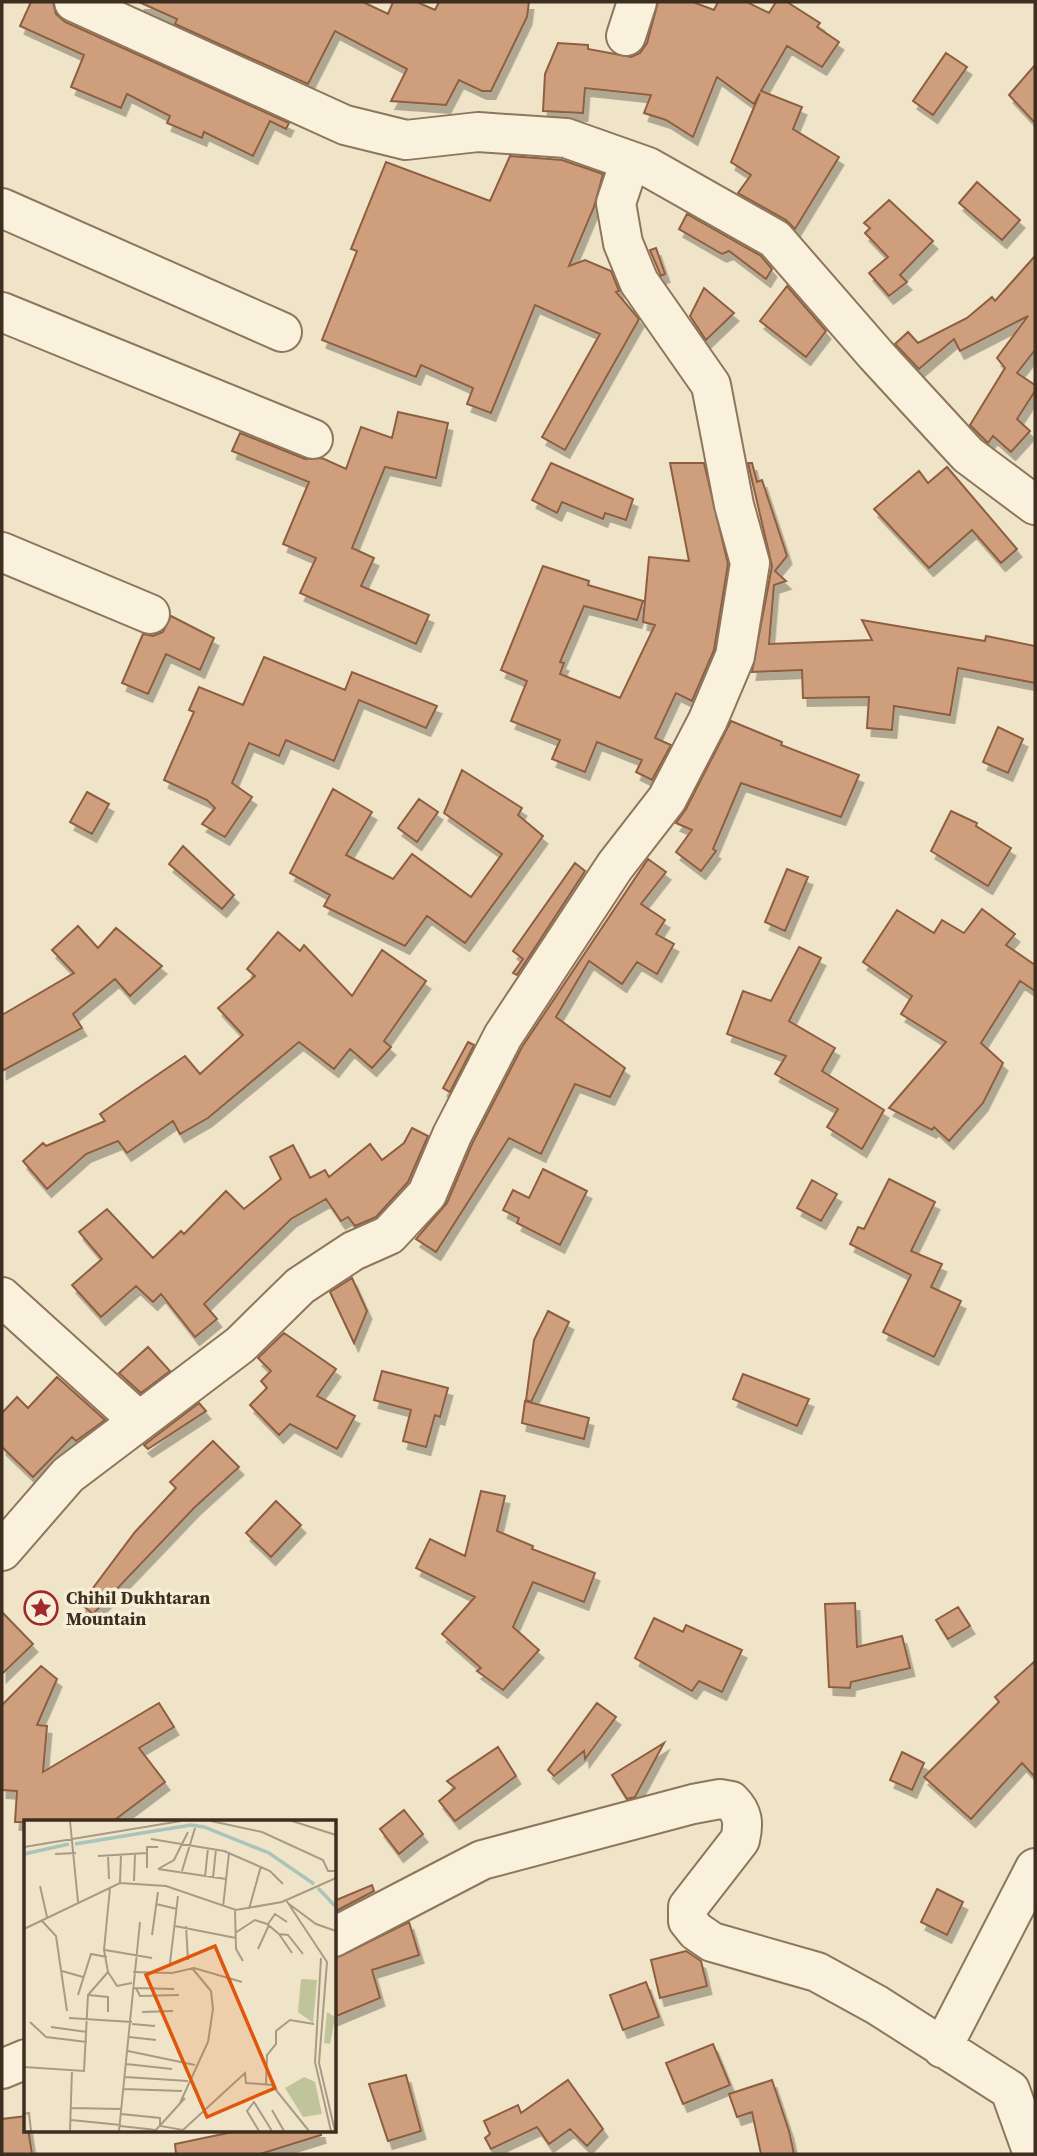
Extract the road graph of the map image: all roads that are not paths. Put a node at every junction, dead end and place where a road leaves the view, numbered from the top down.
1 (74, 2) edge
2 (630, 161) junction
3 (2, 208) edge
4 (2, 312) edge
5 (282, 332) dead end
6 (313, 439) dead end
7 (1035, 505) edge
8 (2, 552) edge
9 (149, 614) dead end
10 (2, 1297) edge
11 (138, 1420) junction
12 (2, 1551) edge
13 (1035, 1867) edge
14 (336, 1936) edge
15 (942, 2048) junction
16 (24, 2060) edge
17 (2, 2069) edge
18 (1033, 2154) edge

1 - 2 street
2 - 7 street
2 - 11 street
3 - 5 street
4 - 6 street
8 - 9 street
10 - 11 street
11 - 12 street
13 - 15 street
14 - 15 street
15 - 18 street
16 - 17 street

